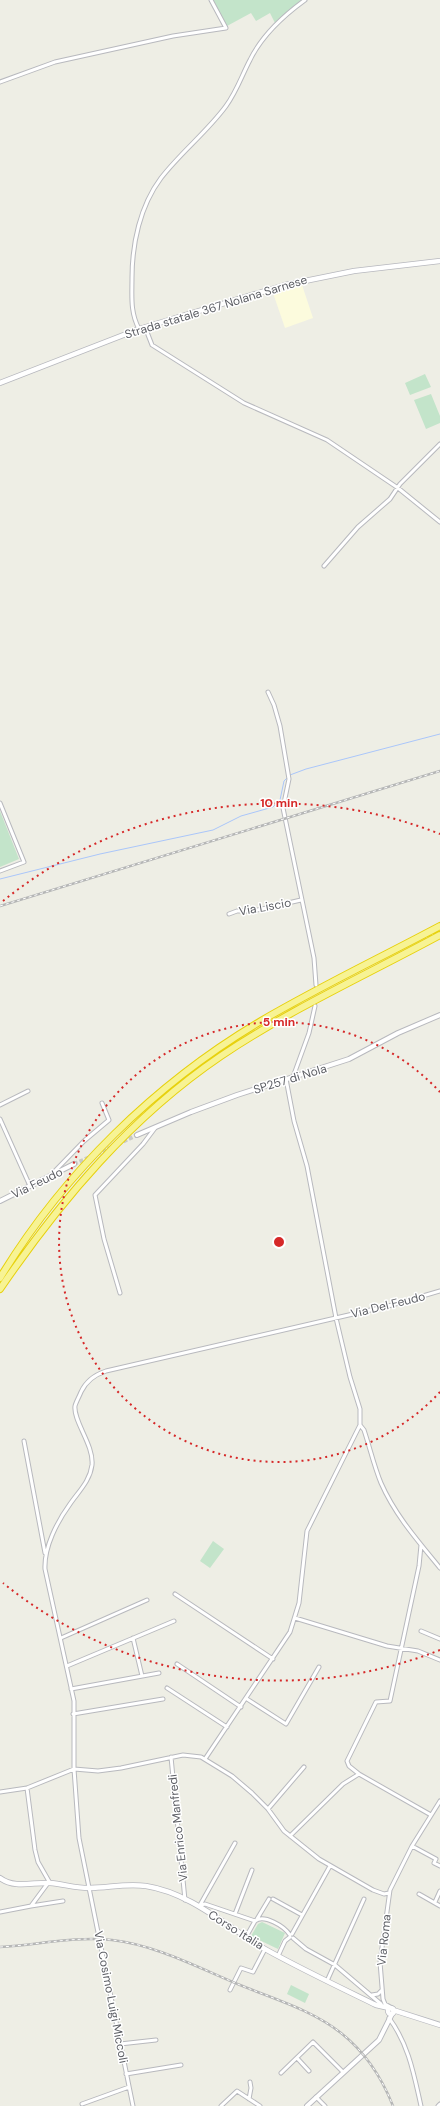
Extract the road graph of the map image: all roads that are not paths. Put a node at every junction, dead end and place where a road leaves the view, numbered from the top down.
1 (211, 0) edge
2 (305, 0) edge
3 (0, 82) edge
4 (440, 261) edge
5 (145, 326) junction
6 (138, 329) junction
7 (0, 383) edge
8 (440, 444) edge
9 (398, 488) junction
10 (440, 522) edge
11 (324, 566) dead end
12 (268, 692) dead end
13 (0, 803) edge
14 (0, 871) edge
15 (301, 900) junction
16 (230, 914) dead end
17 (440, 926) edge
18 (440, 935) edge
19 (316, 985) dead end
20 (314, 1006) dead end
21 (440, 1015) edge
22 (440, 1018) edge
23 (430, 1019) junction
24 (293, 1077) junction
25 (286, 1079) junction
26 (28, 1091) dead end
27 (102, 1103) dead end
28 (0, 1105) edge
29 (0, 1119) edge
30 (156, 1127) junction
31 (137, 1135) tunnel mouth
32 (74, 1164) tunnel mouth
33 (50, 1176) junction
34 (30, 1186) junction
35 (0, 1201) edge
36 (0, 1278) edge
37 (0, 1289) edge
38 (440, 1291) edge
39 (120, 1293) dead end
40 (336, 1318) junction
41 (360, 1425) junction
42 (24, 1441) dead end
43 (421, 1545) junction
44 (46, 1553) junction
45 (440, 1568) edge
46 (175, 1594) dead end
47 (148, 1600) dead end
48 (295, 1618) junction
49 (174, 1621) dead end
50 (421, 1631) dead end
51 (61, 1638) junction
52 (133, 1638) junction
53 (440, 1639) edge
54 (401, 1648) junction
55 (273, 1659) junction
56 (440, 1660) edge
57 (177, 1664) dead end
58 (67, 1666) junction
59 (319, 1667) dead end
60 (159, 1673) dead end
61 (142, 1676) junction
62 (166, 1688) dead end
63 (72, 1689) junction
64 (163, 1699) dead end
65 (247, 1699) junction
66 (242, 1707) junction
67 (73, 1714) junction
68 (227, 1727) junction
69 (171, 1756) junction
70 (205, 1759) junction
71 (304, 1767) dead end
72 (74, 1769) junction
73 (359, 1774) junction
74 (27, 1788) junction
75 (0, 1792) edge
76 (440, 1801) edge
77 (268, 1809) junction
78 (431, 1815) junction
79 (290, 1836) junction
80 (235, 1843) dead end
81 (412, 1846) junction
82 (330, 1866) junction
83 (440, 1866) edge
84 (252, 1870) dead end
85 (0, 1878) edge
86 (49, 1883) junction
87 (89, 1888) junction
88 (440, 1891) edge
89 (389, 1893) junction
90 (419, 1894) dead end
91 (269, 1899) dead end
92 (273, 1899) dead end
93 (364, 1899) dead end
94 (185, 1900) junction
95 (63, 1901) dead end
96 (435, 1902) junction
97 (31, 1906) junction
98 (440, 1906) edge
99 (200, 1908) junction
100 (0, 1912) edge
101 (235, 1914) junction
102 (302, 1915) junction
103 (256, 1920) junction
104 (291, 1936) junction
105 (246, 1937) junction
106 (265, 1949) junction
107 (278, 1956) junction
108 (335, 1965) junction
109 (327, 1981) junction
110 (230, 1990) dead end
111 (382, 1990) junction
112 (371, 1994) junction
113 (383, 1999) junction
114 (379, 2005) junction
115 (390, 2014) junction
116 (440, 2024) edge
117 (156, 2040) dead end
118 (120, 2044) junction
119 (296, 2058) junction
120 (181, 2066) dead end
121 (309, 2071) dead end
122 (343, 2072) junction
123 (282, 2073) dead end
124 (126, 2074) junction
125 (250, 2082) dead end
126 (129, 2087) junction
127 (316, 2097) junction
128 (249, 2099) junction
129 (82, 2104) dead end
130 (133, 2106) edge
131 (221, 2106) edge
132 (260, 2106) edge
133 (307, 2106) edge
134 (325, 2106) edge
135 (421, 2106) edge

1 - 3 street
2 - 6 street
4 - 5 main road, Strada statale 367 Nolana Sarnese
5 - 6 main road, Strada statale 367 Nolana Sarnese
5 - 9 street
6 - 7 main road, Strada statale 367 Nolana Sarnese
8 - 9 street
9 - 10 street
9 - 11 street
12 - 15 street
13 - 14 street
15 - 16 street, Via Liscio
15 - 19 street
17 - 36 highway
18 - 37 highway
20 - 24 street
21 - 23 street, SP257 di Nola
22 - 23 street
23 - 24 street, SP257 di Nola
24 - 25 street, SP257 di Nola
25 - 30 street, SP257 di Nola
25 - 40 street
26 - 28 street
27 - 33 street
29 - 34 street
30 - 31 street, SP257 di Nola
30 - 39 street
32 - 33 street, Via Feudo
33 - 34 street, Via Feudo
34 - 35 street, Via Feudo
38 - 40 street, Via Del Feudo
40 - 41 street
40 - 44 street, Via Del Feudo
41 - 43 street
41 - 48 street
42 - 44 street
43 - 45 street
43 - 54 street
44 - 51 street, Via Cosimo Luigi Miccoli
46 - 55 street
47 - 51 street
48 - 54 street
48 - 55 street
49 - 52 street
50 - 53 street
51 - 58 street, Via Cosimo Luigi Miccoli
52 - 58 street
52 - 61 street
54 - 56 street
54 - 73 street
55 - 65 street
57 - 66 street
58 - 63 street, Via Cosimo Luigi Miccoli
59 - 65 street
60 - 61 street
61 - 63 street
62 - 68 street
63 - 67 street, Via Cosimo Luigi Miccoli
64 - 67 street
65 - 66 street
66 - 68 street
67 - 72 street, Via Cosimo Luigi Miccoli
68 - 70 street
69 - 70 street
69 - 72 street
69 - 94 street, Via Enrico Manfredi
70 - 77 street
71 - 77 street
72 - 74 street
72 - 87 street, Via Cosimo Luigi Miccoli
73 - 78 street
73 - 79 street
74 - 75 street
74 - 86 street
76 - 78 street, Via Roma
77 - 79 street
78 - 81 street, Via Roma
79 - 82 street
80 - 99 street
81 - 83 street
81 - 89 street, Via Roma
82 - 89 street
82 - 102 street
84 - 101 street
85 - 86 main road, Corso Italia
86 - 87 main road, Corso Italia
86 - 97 street
87 - 94 main road, Corso Italia
87 - 118 street, Via Cosimo Luigi Miccoli
88 - 96 street
89 - 111 street, Via Roma
90 - 96 street
91 - 103 street
92 - 102 street
93 - 108 street
94 - 99 main road, Corso Italia
95 - 97 street
96 - 98 street
97 - 100 street
99 - 101 street
99 - 105 main road, Corso Italia
101 - 103 street
102 - 104 street
103 - 104 street
103 - 105 street
104 - 107 street
104 - 108 street
105 - 106 main road, Corso Italia
106 - 107 main road, Corso Italia
106 - 110 street
107 - 109 main road, Corso Italia
108 - 109 street
108 - 112 street
109 - 114 main road, Corso Italia
111 - 112 street
111 - 113 street, Via Roma
112 - 114 street
113 - 114 street
113 - 115 street
114 - 115 main road, Corso Italia
115 - 116 main road, Corso Italia
115 - 122 street
115 - 135 street
117 - 118 street
118 - 124 street, Via Cosimo Luigi Miccoli
119 - 121 street
119 - 122 street
119 - 123 street
120 - 124 street
122 - 127 street
124 - 126 street, Via Cosimo Luigi Miccoli
125 - 128 street
126 - 129 street
126 - 130 street, Via Cosimo Luigi Miccoli
127 - 133 street
127 - 134 street
128 - 131 street
128 - 132 street

